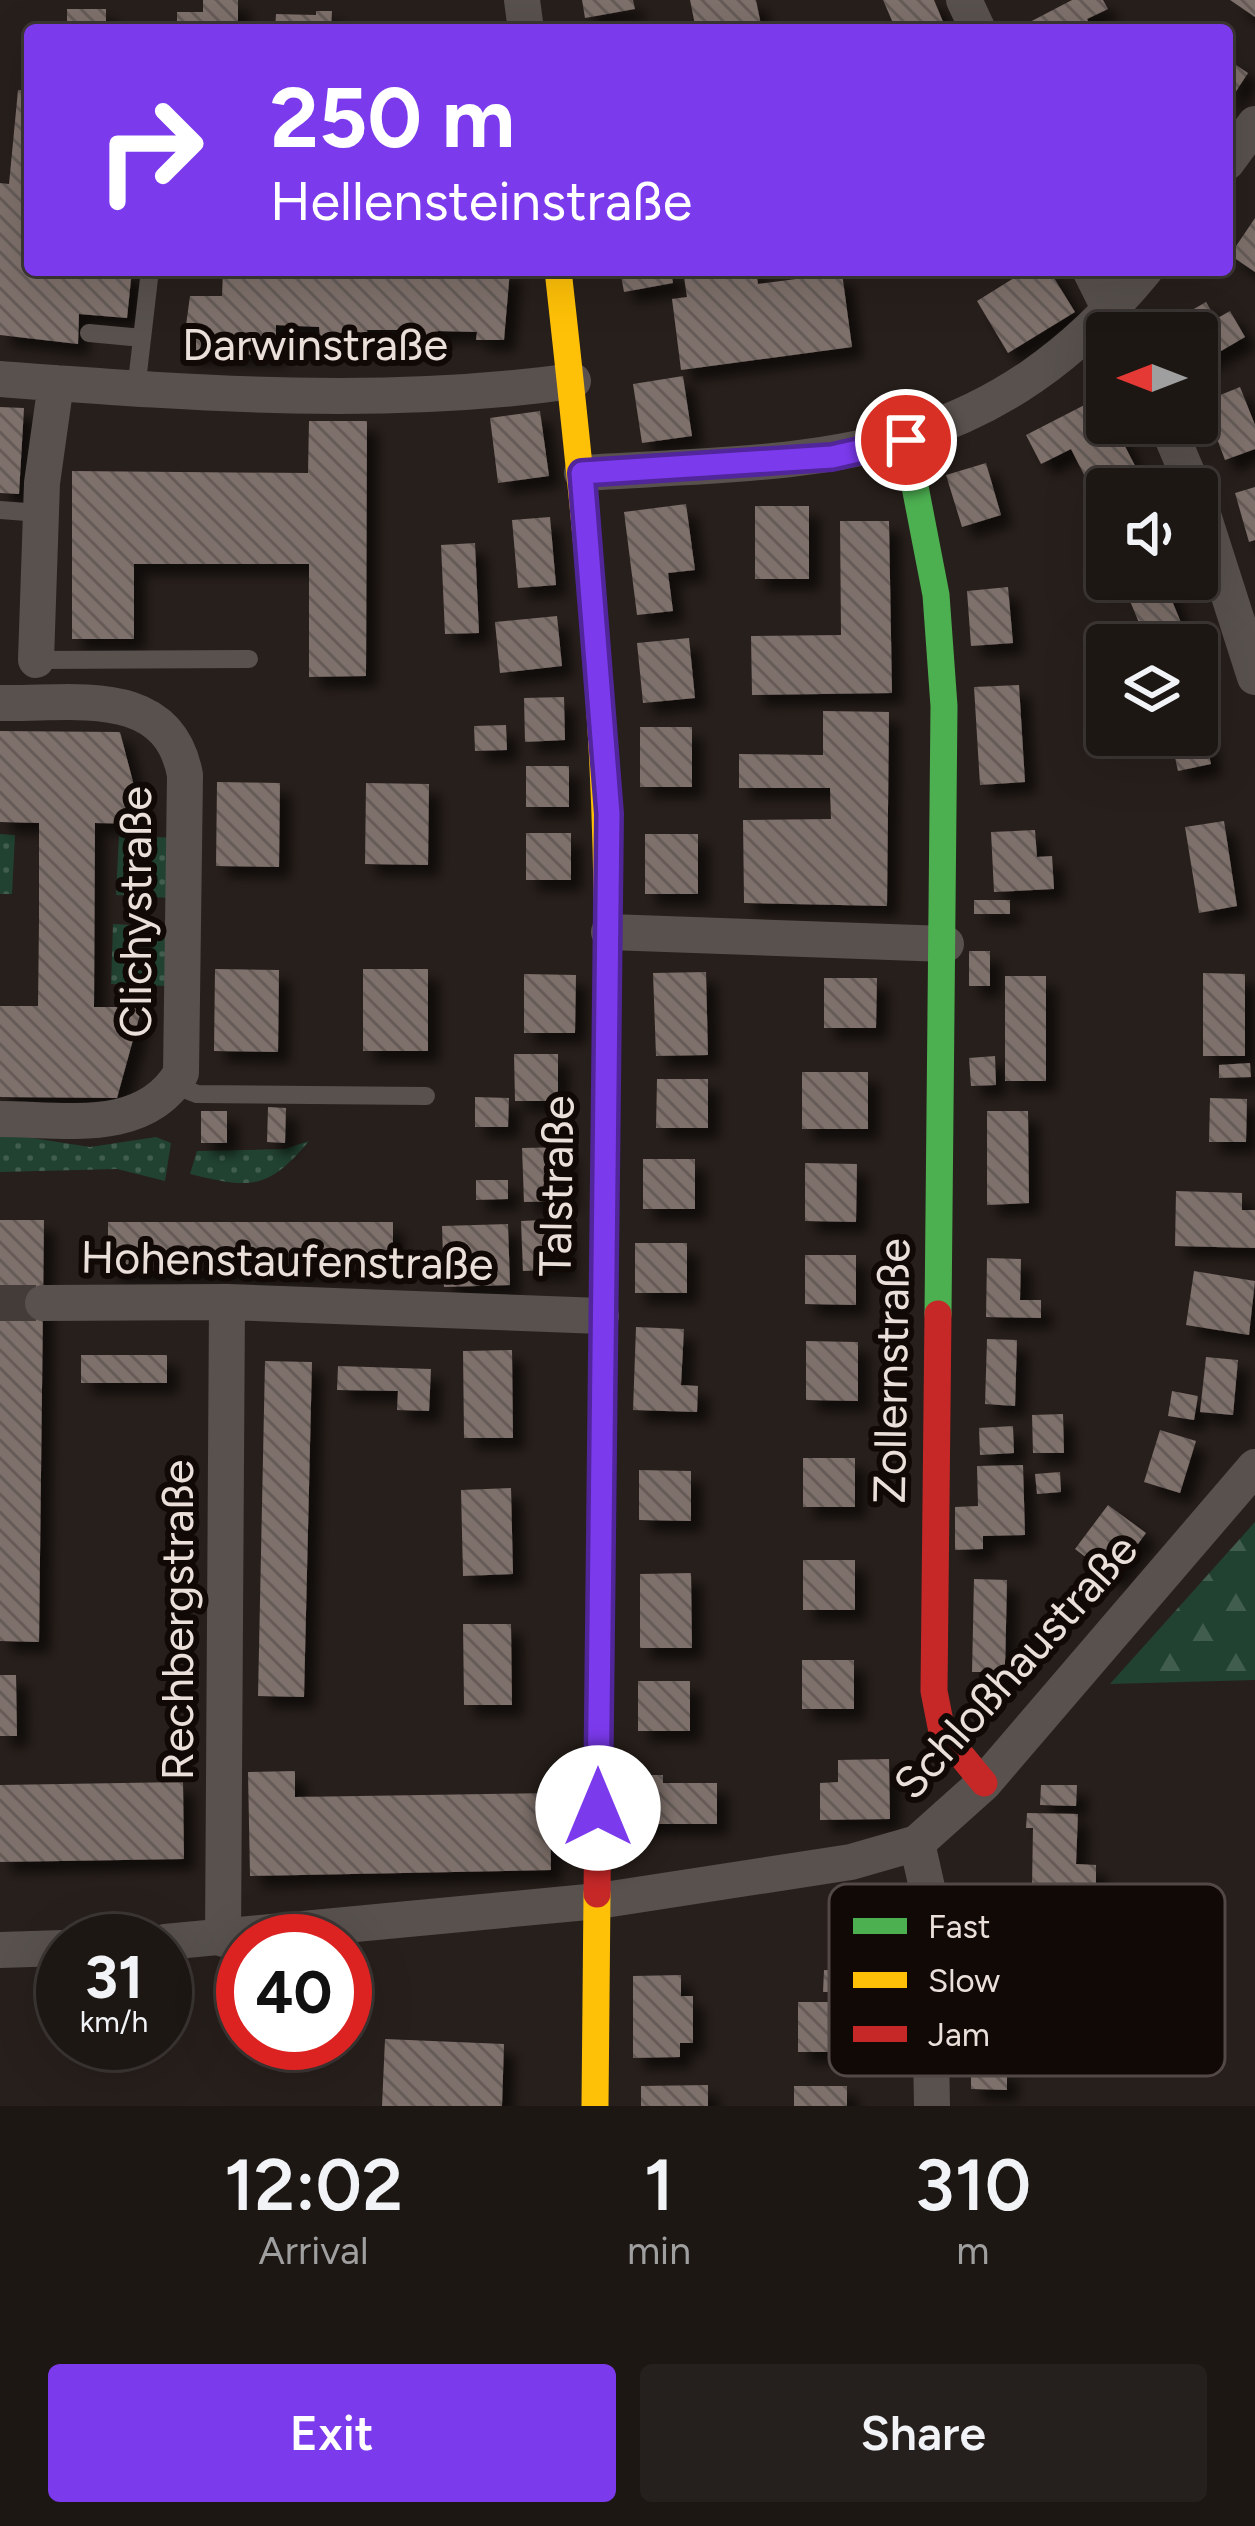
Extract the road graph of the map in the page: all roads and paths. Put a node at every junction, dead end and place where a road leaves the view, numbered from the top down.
1 (1255, 124) edge
2 (1233, 154) edge
3 (148, 276) edge
4 (559, 276) edge
5 (1093, 276) edge
6 (1142, 276) edge
7 (1110, 312) edge
8 (1121, 312) edge
9 (88, 333) dead end
10 (142, 338) junction
11 (1086, 340) edge
12 (0, 379) edge
13 (573, 381) junction
14 (56, 383) junction
15 (136, 390) junction
16 (906, 440) junction
17 (582, 473) junction
18 (0, 510) edge
19 (40, 513) junction
20 (1218, 562) edge
21 (36, 659) joint
22 (248, 659) dead end
23 (1255, 677) edge
24 (0, 704) edge
25 (609, 932) junction
26 (946, 944) junction
27 (174, 1085) junction
28 (427, 1096) dead end
29 (0, 1119) edge
30 (227, 1302) junction
31 (43, 1303) tunnel mouth
32 (602, 1316) junction
33 (1255, 1467) edge
34 (984, 1784) junction
35 (917, 1843) junction
36 (926, 1884) edge
37 (598, 1901) junction
38 (223, 1914) edge
39 (372, 1924) edge
40 (36, 1949) edge
41 (0, 1950) edge
42 (931, 2076) edge
43 (595, 2106) edge
44 (932, 2106) edge

1 - 2 street
3 - 10 lane
4 - 13 street, Talstraße
5 - 7 street
6 - 8 street
9 - 10 lane
10 - 15 lane
11 - 16 street
12 - 14 street, Darwinstraße
13 - 15 street, Darwinstraße
13 - 17 street, Talstraße
14 - 15 street, Darwinstraße
14 - 19 street
16 - 17 street
16 - 26 street, Zollernstraße
17 - 25 street, Talstraße
18 - 19 lane
19 - 21 street
20 - 23 street
21 - 22 lane
24 - 27 street, Clichystraße
25 - 26 street
25 - 32 street, Talstraße
26 - 34 street, Zollernstraße
27 - 28 lane
27 - 29 street, Clichystraße
30 - 31 street, Hohenstaufenstraße
30 - 32 street, Hohenstaufenstraße
30 - 38 street, Rechbergstraße
32 - 37 street, Talstraße
33 - 34 street, Schloßhaustraße
34 - 35 street, Schloßhaustraße
35 - 36 street
35 - 37 street, Schloßhaustraße
37 - 39 street, Schloßhaustraße
37 - 43 street, Talstraße
40 - 41 street
42 - 44 street

